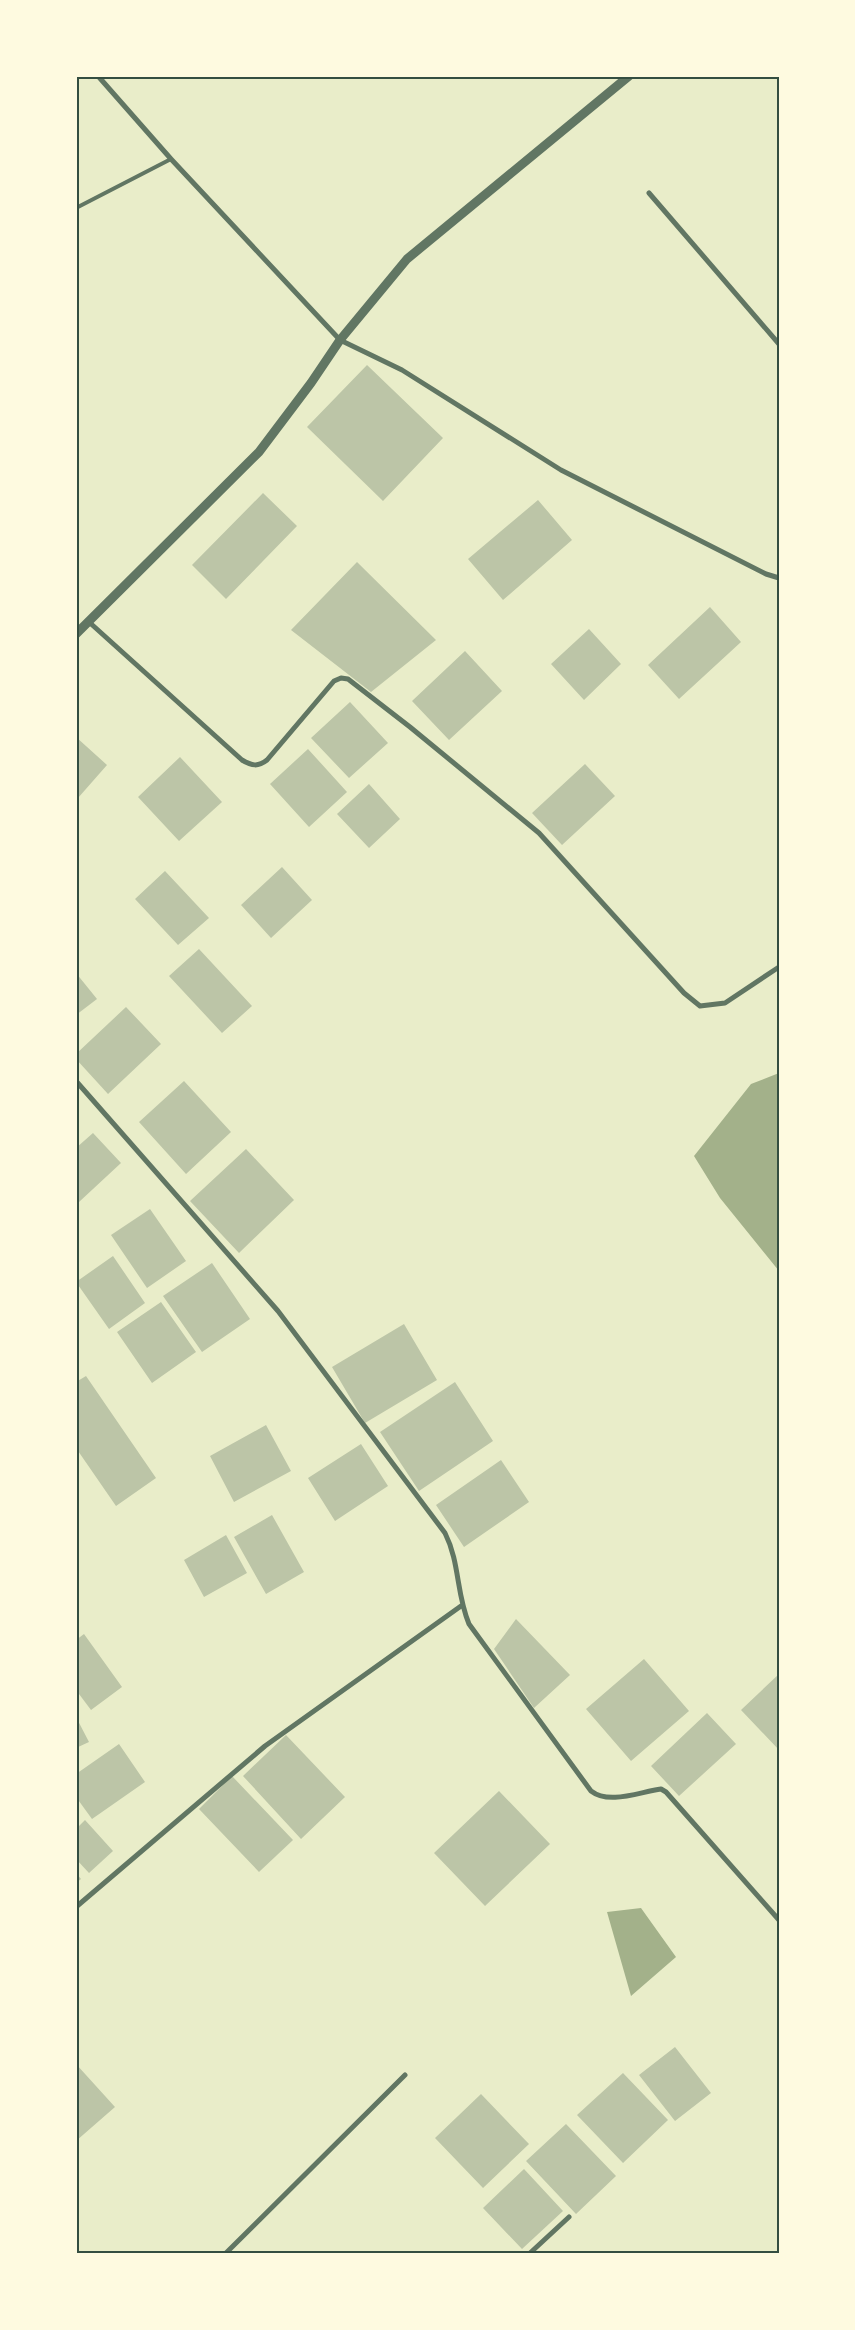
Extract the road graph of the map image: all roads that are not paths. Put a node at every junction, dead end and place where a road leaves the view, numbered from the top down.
1 (98, 76) edge
2 (629, 76) edge
3 (171, 159) junction
4 (649, 193) dead end
5 (76, 208) edge
6 (340, 340) junction
7 (779, 344) edge
8 (779, 578) edge
9 (89, 622) junction
10 (76, 634) edge
11 (779, 967) edge
12 (76, 1081) edge
13 (461, 1606) junction
14 (76, 1907) edge
15 (779, 1920) edge
16 (405, 2075) dead end
17 (569, 2217) dead end
18 (225, 2254) edge
19 (529, 2254) edge

1 - 3 street
2 - 6 street
3 - 5 lane
3 - 6 street
4 - 7 street
6 - 8 street
6 - 9 street
9 - 10 street
9 - 11 street
12 - 13 street
13 - 14 street
13 - 15 street
16 - 18 street
17 - 19 street

